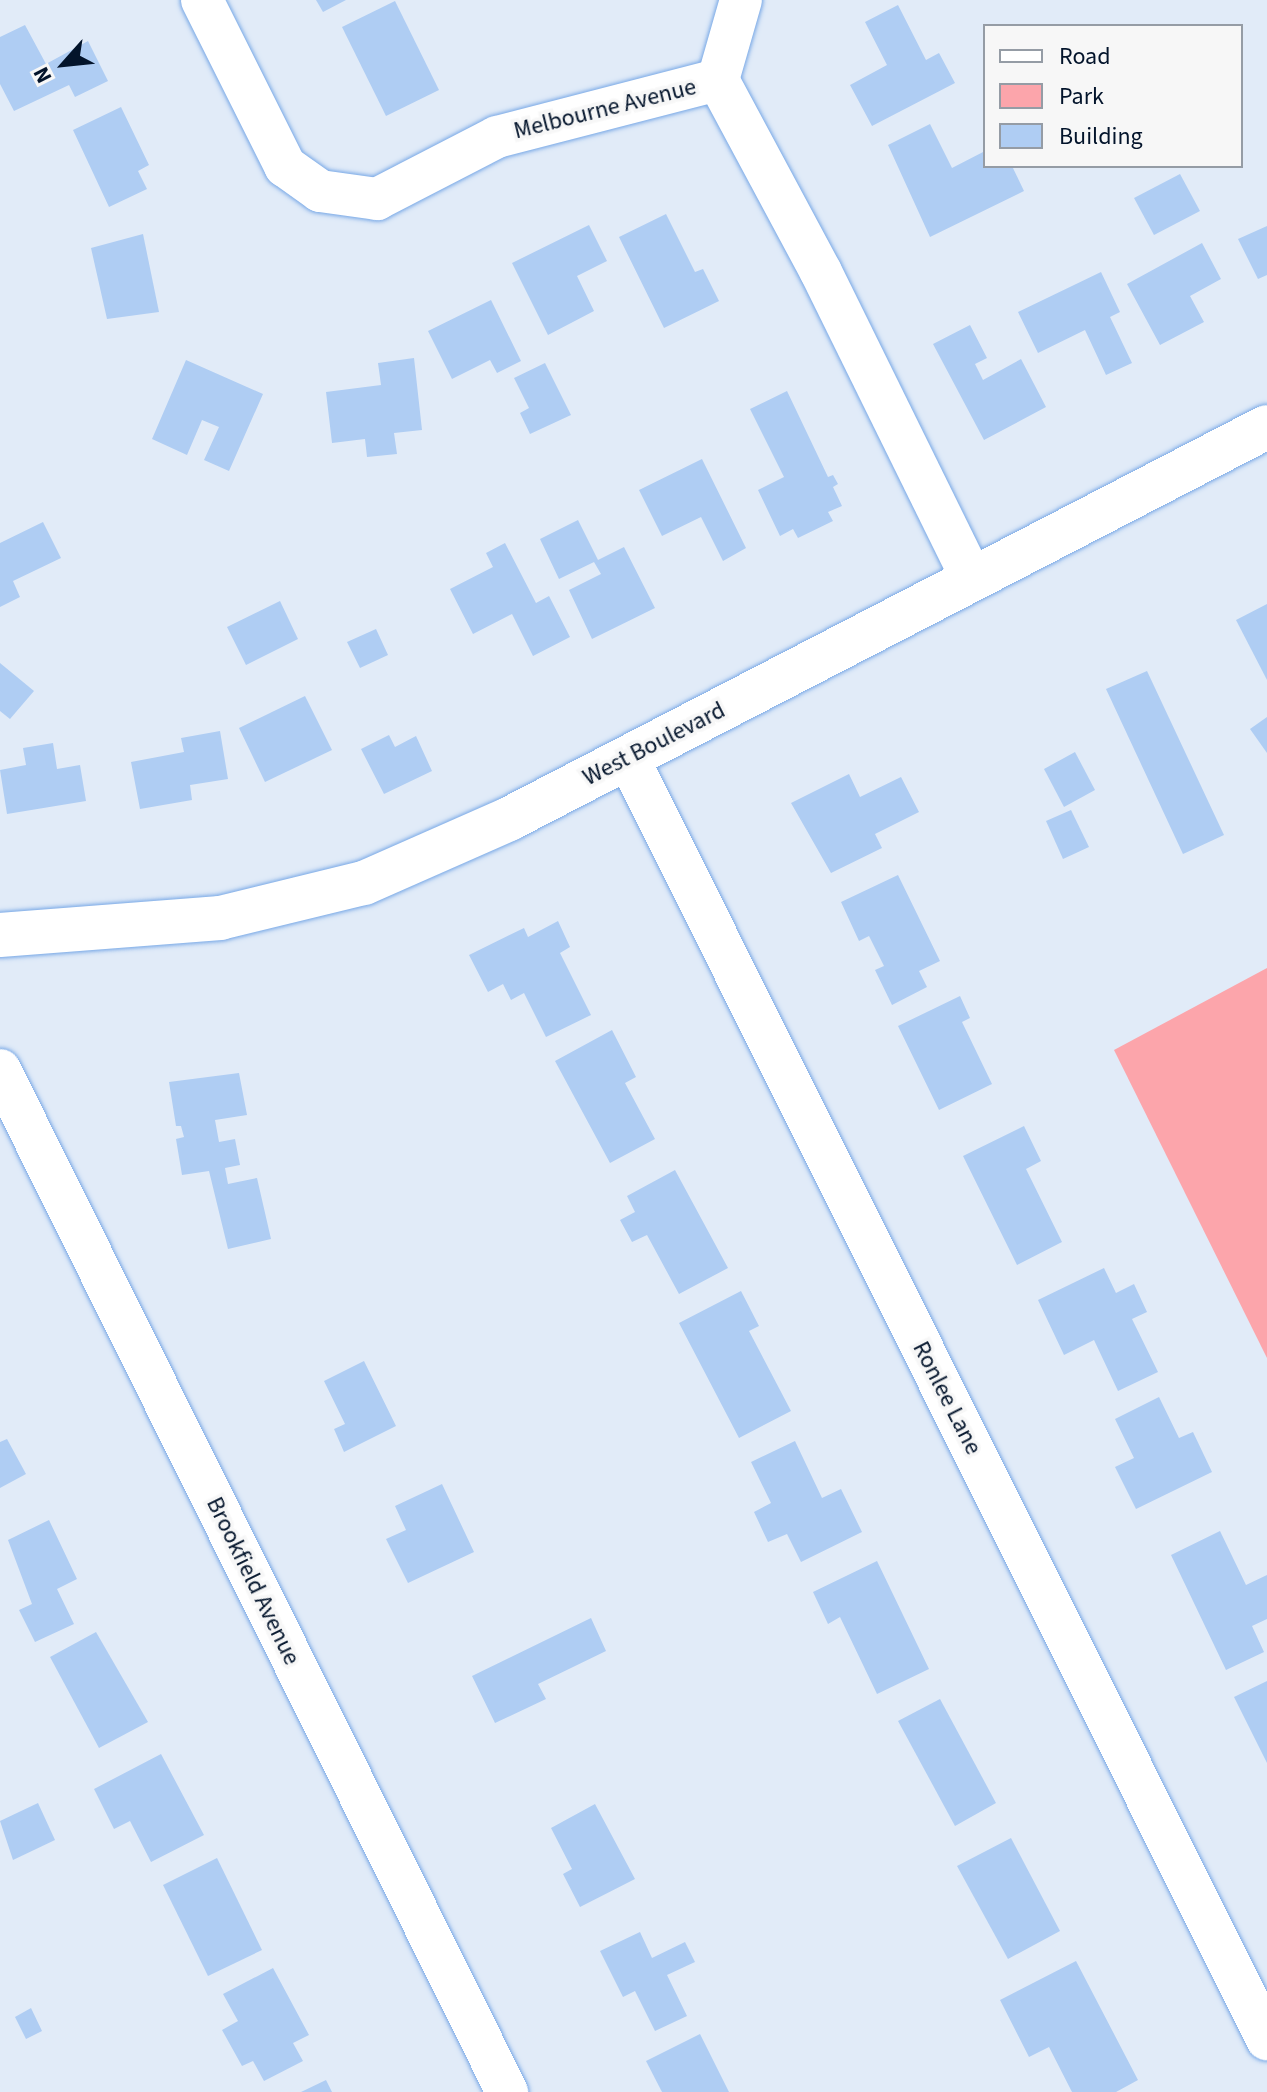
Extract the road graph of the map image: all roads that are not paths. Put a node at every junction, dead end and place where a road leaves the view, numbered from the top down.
1 (202, 0) edge
2 (741, 0) edge
3 (718, 80) junction
4 (1267, 427) edge
5 (972, 579) junction
6 (628, 758) junction
7 (0, 935) edge
8 (0, 1070) edge
9 (1267, 2039) edge
10 (507, 2092) edge

1 - 3 street, Melbourne Avenue
2 - 3 street
3 - 5 street, Melbourne Avenue
4 - 5 street, West Boulevard
5 - 6 street, West Boulevard
6 - 7 street, West Boulevard
6 - 9 street, Ronlee Lane
8 - 10 street, Brookfield Avenue

